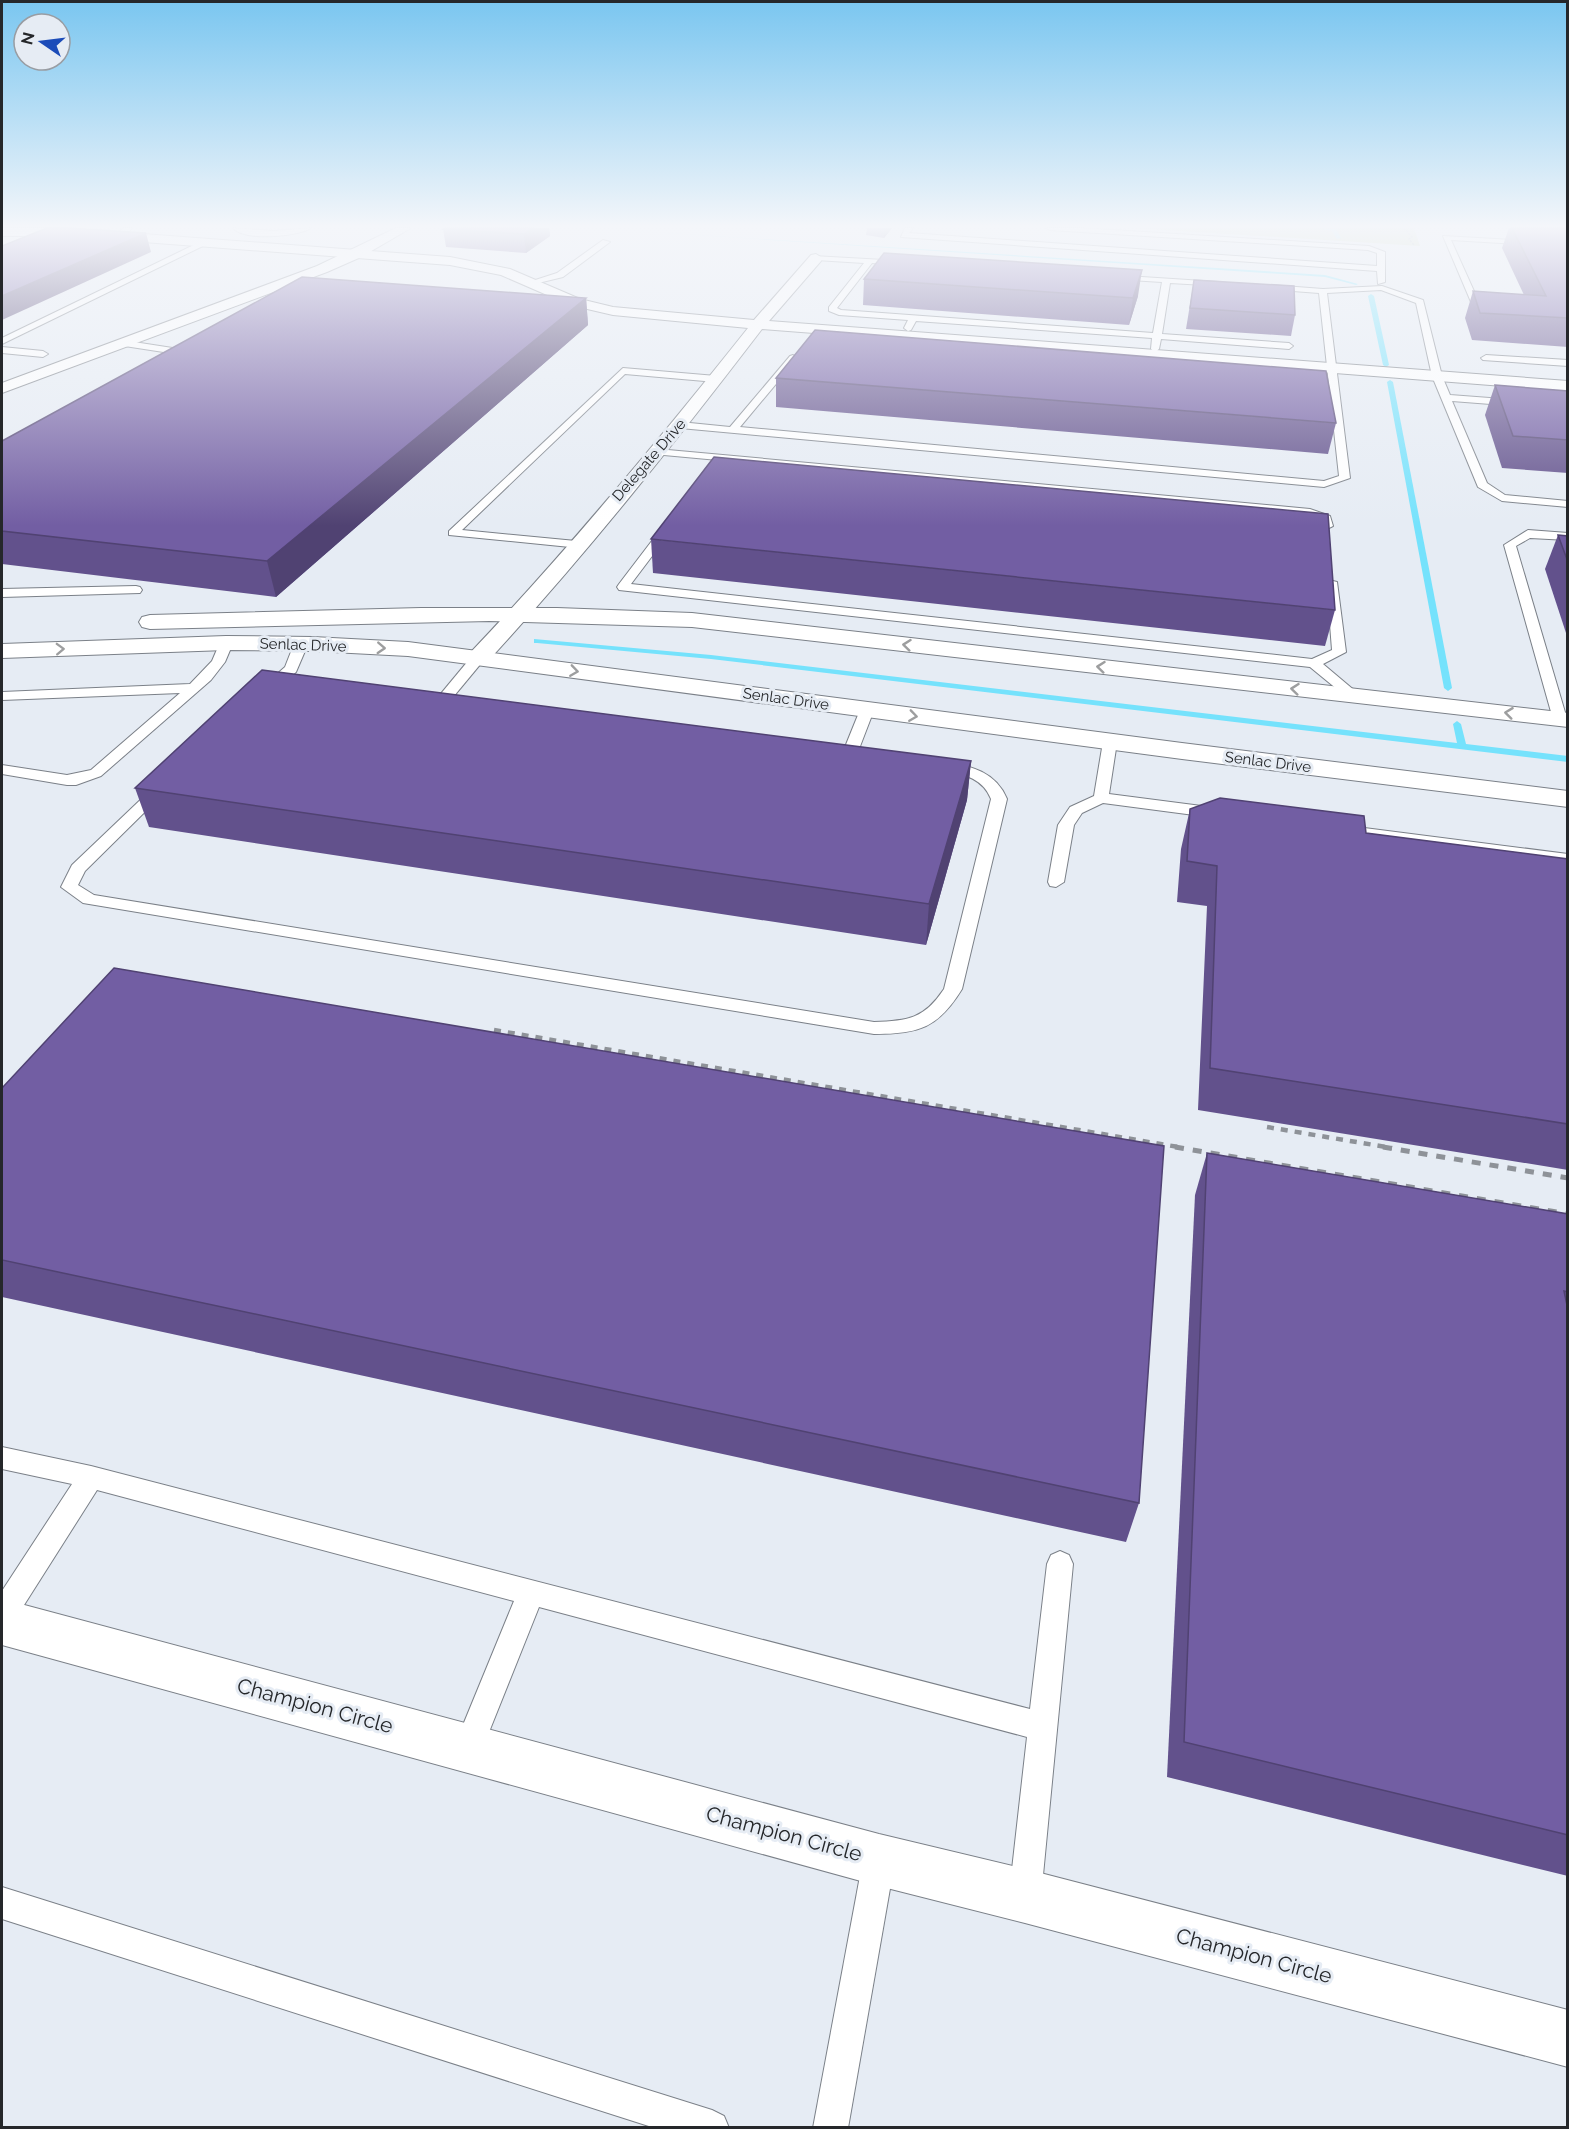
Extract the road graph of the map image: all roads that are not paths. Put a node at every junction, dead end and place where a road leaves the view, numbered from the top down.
1 (30, 327) edge
2 (163, 327) edge
3 (756, 327) edge
4 (770, 327) edge
5 (908, 327) edge
6 (1039, 327) edge
7 (1158, 327) edge
8 (1328, 327) edge
9 (1426, 327) edge
10 (1156, 336) junction
11 (89, 337) dead end
12 (2, 341) edge
13 (900, 341) junction
14 (122, 343) junction
15 (1289, 346) dead end
16 (802, 348) edge
17 (2, 350) edge
18 (48, 352) joint
19 (1155, 355) junction
20 (1486, 358) dead end
21 (1568, 363) edge
22 (159, 364) edge
23 (12, 365) dead end
24 (1333, 368) junction
25 (1437, 376) junction
26 (716, 379) junction
27 (1568, 386) edge
28 (2, 388) edge
29 (1323, 390) edge
30 (1335, 391) junction
31 (1448, 398) junction
32 (1568, 407) edge
33 (680, 425) junction
34 (733, 430) junction
35 (657, 452) junction
36 (1568, 504) edge
37 (678, 513) edge
38 (1568, 537) edge
39 (1328, 540) edge
40 (576, 545) junction
41 (1331, 574) edge
42 (136, 590) dead end
43 (2, 593) edge
44 (743, 600) junction
45 (519, 614) junction
46 (128, 623) dead end
47 (724, 624) junction
48 (226, 643) junction
49 (301, 644) junction
50 (2, 651) edge
51 (478, 658) junction
52 (1314, 663) junction
53 (280, 679) junction
54 (304, 682) edge
55 (193, 688) junction
56 (1551, 689) junction
57 (1568, 691) edge
58 (2, 696) edge
59 (1354, 696) junction
60 (444, 699) edge
61 (256, 700) edge
62 (867, 710) junction
63 (1564, 720) edge
64 (1110, 742) junction
65 (884, 757) edge
66 (929, 764) edge
67 (2, 770) edge
68 (170, 780) edge
69 (1101, 798) junction
70 (1568, 799) edge
71 (1229, 815) edge
72 (1323, 827) edge
73 (1568, 859) edge
74 (1056, 882) dead end
75 (2, 1458) edge
76 (91, 1477) junction
77 (1060, 1564) dead end
78 (531, 1592) junction
79 (2, 1615) edge
80 (2, 1622) edge
81 (1043, 1727) junction
82 (469, 1747) junction
83 (879, 1860) junction
84 (1025, 1896) junction
85 (2, 1903) edge
86 (1568, 2039) edge
87 (712, 2127) edge
88 (830, 2127) edge

1 - 12 lane
2 - 14 street
3 - 26 street, Delegate Drive
4 - 13 street
5 - 13 lane
6 - 10 lane
7 - 10 lane
8 - 24 lane
9 - 25 lane
10 - 15 lane
10 - 19 lane
11 - 14 street
13 - 19 street
14 - 22 lane
14 - 28 street
16 - 34 lane
17 - 18 lane
18 - 23 street
19 - 24 street
20 - 21 lane
24 - 25 street
24 - 30 lane
25 - 27 street
25 - 31 lane
26 - 33 street, Delegate Drive
26 - 40 lane
29 - 30 lane
30 - 34 lane
31 - 32 lane
31 - 36 lane
33 - 34 lane
33 - 35 street, Delegate Drive
35 - 39 lane
35 - 40 street, Delegate Drive
37 - 44 lane
38 - 56 lane
40 - 45 street, Delegate Drive
41 - 52 lane
42 - 43 lane
44 - 47 lane
44 - 52 lane
45 - 46 street, Senlac Drive
45 - 47 street, Senlac Drive
45 - 51 street, Delegate Drive
59 -> 47 street, Senlac Drive
48 - 49 street, Senlac Drive
50 -> 48 street, Senlac Drive
48 - 55 lane
49 -> 51 street, Senlac Drive
49 - 53 lane
51 - 60 lane
51 -> 62 street, Senlac Drive
52 - 59 lane
53 - 54 lane
53 - 61 lane
55 - 58 lane
55 - 67 lane
56 - 57 lane
56 - 63 lane
63 -> 59 street, Senlac Drive
62 -> 64 street, Senlac Drive
62 - 65 lane
64 - 69 lane
64 - 70 street, Senlac Drive
66 - 68 lane
69 - 71 lane
69 - 74 lane
72 - 73 lane
75 - 76 lane
76 - 78 lane
76 - 79 lane
77 - 81 lane
78 - 81 lane
78 - 82 lane
80 - 82 street, Champion Circle
81 - 84 lane
82 - 83 street, Champion Circle
83 - 84 street, Champion Circle
83 - 88 lane
84 - 86 street, Champion Circle
85 - 87 lane

